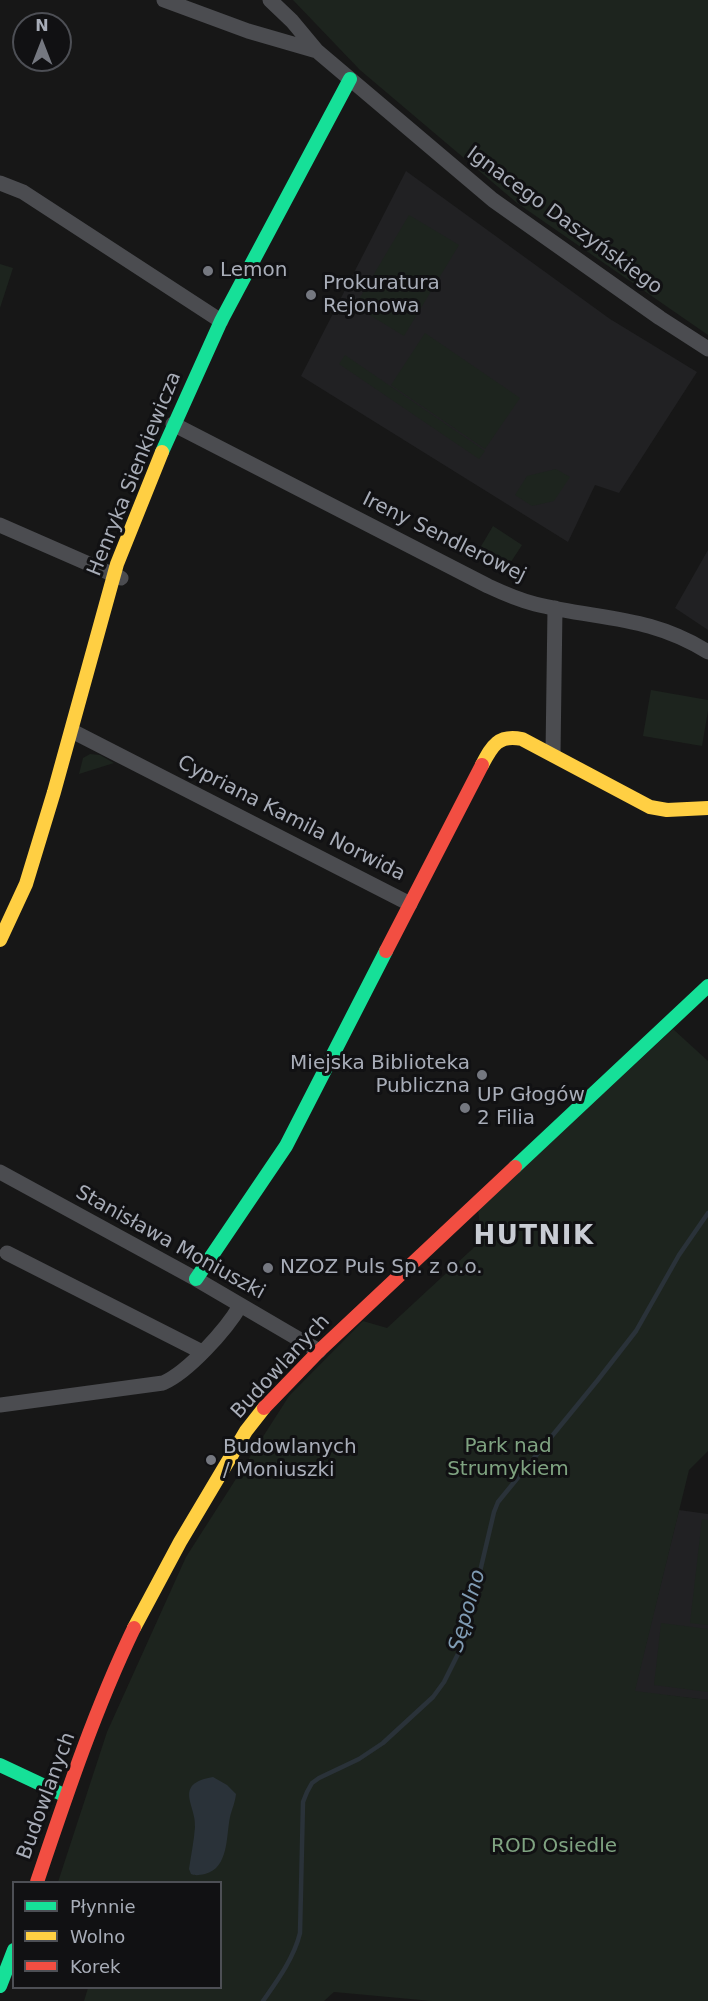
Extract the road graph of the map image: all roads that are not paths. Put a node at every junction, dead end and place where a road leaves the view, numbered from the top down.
1 (164, 0) edge
2 (270, 0) edge
3 (317, 51) junction
4 (350, 79) junction
5 (0, 183) edge
6 (220, 321) junction
7 (708, 349) edge
8 (173, 424) junction
9 (0, 525) edge
10 (118, 577) junction
11 (555, 608) junction
12 (708, 652) edge
13 (72, 731) junction
14 (553, 754) junction
15 (708, 808) edge
16 (410, 904) junction
17 (0, 940) edge
18 (708, 986) edge
19 (0, 1172) edge
20 (7, 1253) dead end
21 (196, 1279) junction
22 (240, 1306) junction
23 (319, 1351) junction
24 (202, 1352) junction
25 (0, 1405) edge
26 (0, 1765) edge
27 (66, 1796) junction
28 (37, 1881) edge
29 (12, 1955) edge
30 (0, 1986) edge

1 - 3 street, Ignacego Daszyńskiego
2 - 3 street, Ignacego Daszyńskiego
3 - 4 street, Ignacego Daszyńskiego
4 - 6 street, Henryka Sienkiewicza
4 - 7 street, Ignacego Daszyńskiego
5 - 6 street
6 - 8 street, Henryka Sienkiewicza
8 - 10 street, Henryka Sienkiewicza
8 - 11 street, Ireny Sendlerowej
9 - 10 street
10 - 13 street, Henryka Sienkiewicza
11 - 12 street, Ireny Sendlerowej
11 - 14 street
13 - 16 street, Cypriana Kamila Norwida
13 - 17 street, Henryka Sienkiewicza
14 - 15 street, Cypriana Kamila Norwida
14 - 16 street, Cypriana Kamila Norwida
16 - 21 street
18 - 23 street, Budowlanych
19 - 21 street, Stanisława Moniuszki
20 - 24 street
21 - 22 street, Stanisława Moniuszki
22 - 23 street, Stanisława Moniuszki
22 - 24 street
23 - 27 street, Budowlanych
24 - 25 street
26 - 27 street
27 - 28 street, Budowlanych
29 - 30 street

